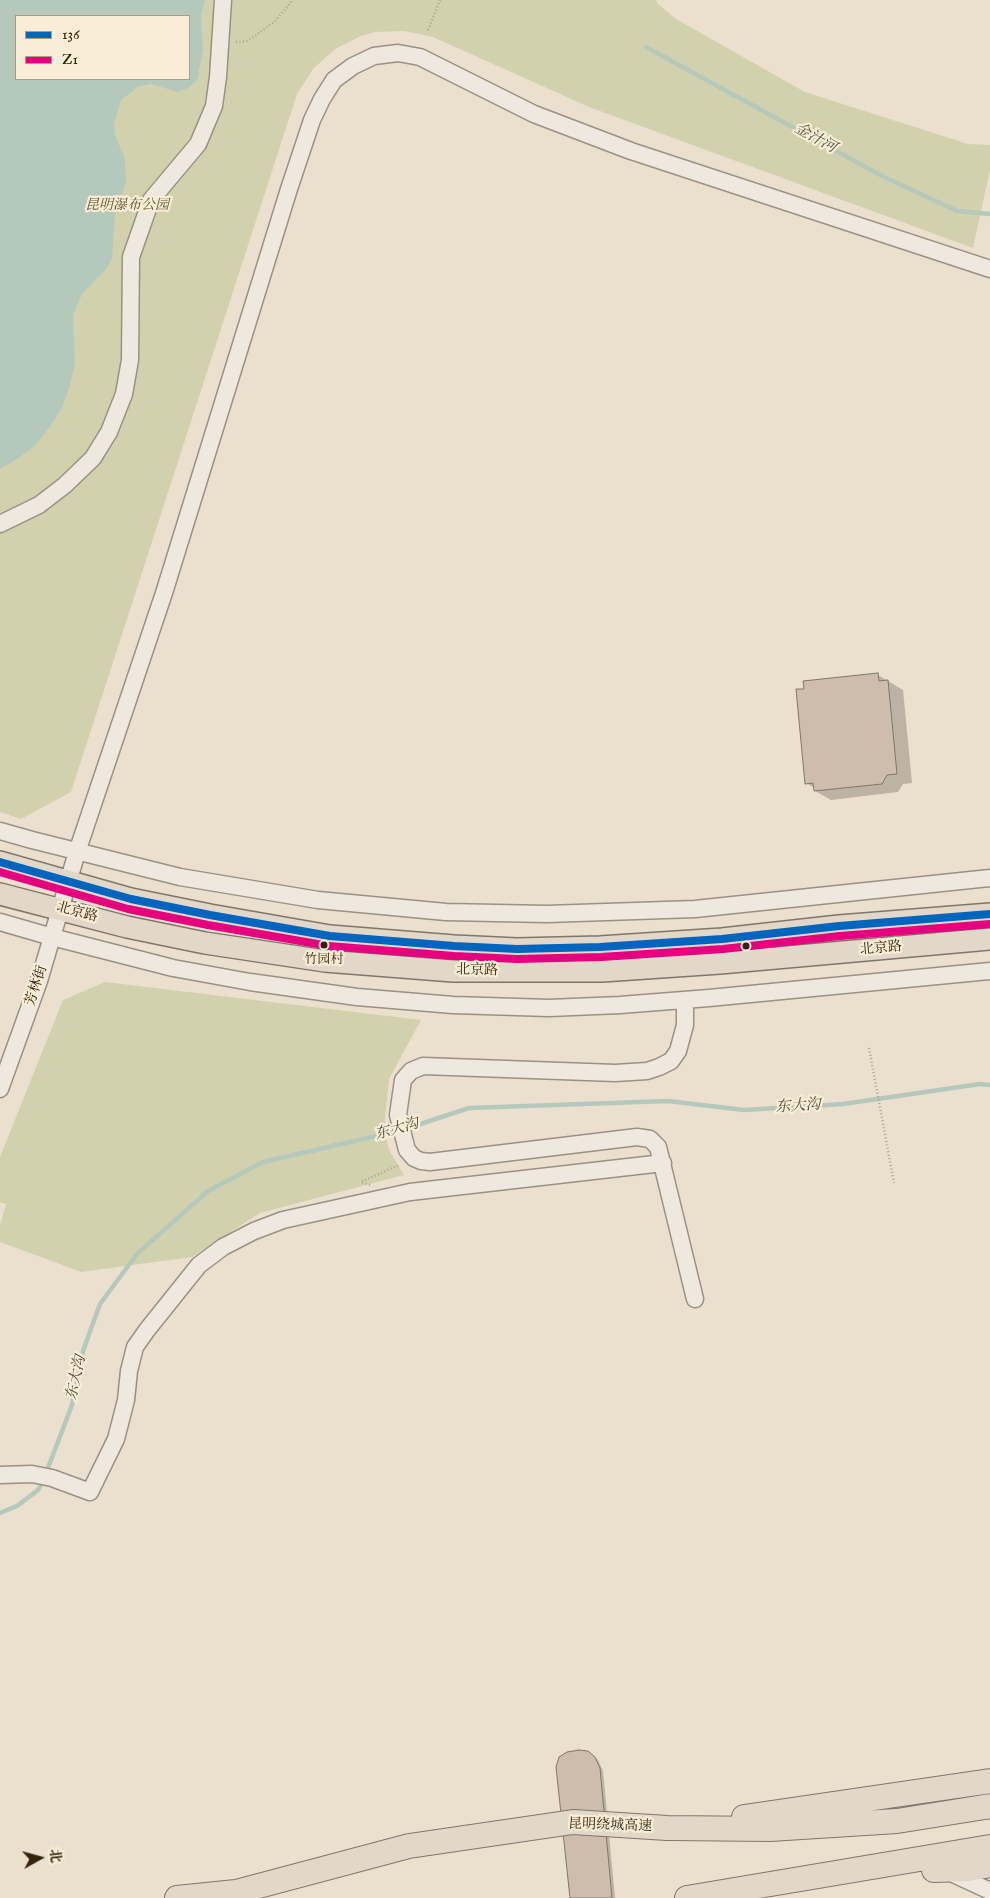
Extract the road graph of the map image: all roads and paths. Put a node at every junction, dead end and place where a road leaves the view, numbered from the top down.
1 (223, 0) edge
2 (293, 0) edge
3 (440, 0) edge
4 (428, 30) dead end
5 (220, 44) junction
6 (990, 269) edge
7 (0, 524) edge
8 (0, 831) edge
9 (77, 852) junction
10 (0, 862) edge
11 (990, 878) edge
12 (70, 881) junction
13 (0, 894) edge
14 (61, 909) junction
15 (990, 914) edge
16 (0, 922) edge
17 (52, 938) junction
18 (990, 939) edge
19 (990, 971) edge
20 (685, 1000) junction
21 (869, 1048) dead end
22 (0, 1089) edge
23 (407, 1150) junction
24 (663, 1163) junction
25 (894, 1183) dead end
26 (382, 1198) junction
27 (695, 1300) dead end
28 (0, 1475) edge
29 (990, 1781) edge
30 (990, 1806) edge
31 (667, 1828) junction
32 (990, 1847) edge
33 (990, 1865) edge
34 (944, 1870) junction
35 (830, 1874) junction
36 (990, 1891) edge
37 (177, 1898) edge
38 (687, 1898) edge

1 - 5 street
2 - 5 path
3 - 4 path
5 - 7 street
6 - 9 street, 芳林街
8 - 9 street
9 - 11 street
9 - 12 street, 芳林街
10 - 12 main road, 北京路
12 - 14 street, 芳林街
12 - 15 main road, 北京路
13 - 14 main road, 北京路
14 - 17 street, 芳林街
14 - 18 main road, 北京路
16 - 17 street
17 - 20 street
17 - 22 street, 芳林街
19 - 20 street
20 - 23 street
21 - 25 path
23 - 24 street
23 - 26 path
24 - 26 street
24 - 27 street
26 - 28 street
29 - 31 highway
30 - 31 highway, 昆明绕城高速
31 - 37 highway, 昆明绕城高速
32 - 35 highway
33 - 34 highway
34 - 35 highway
34 - 36 street
35 - 38 highway

